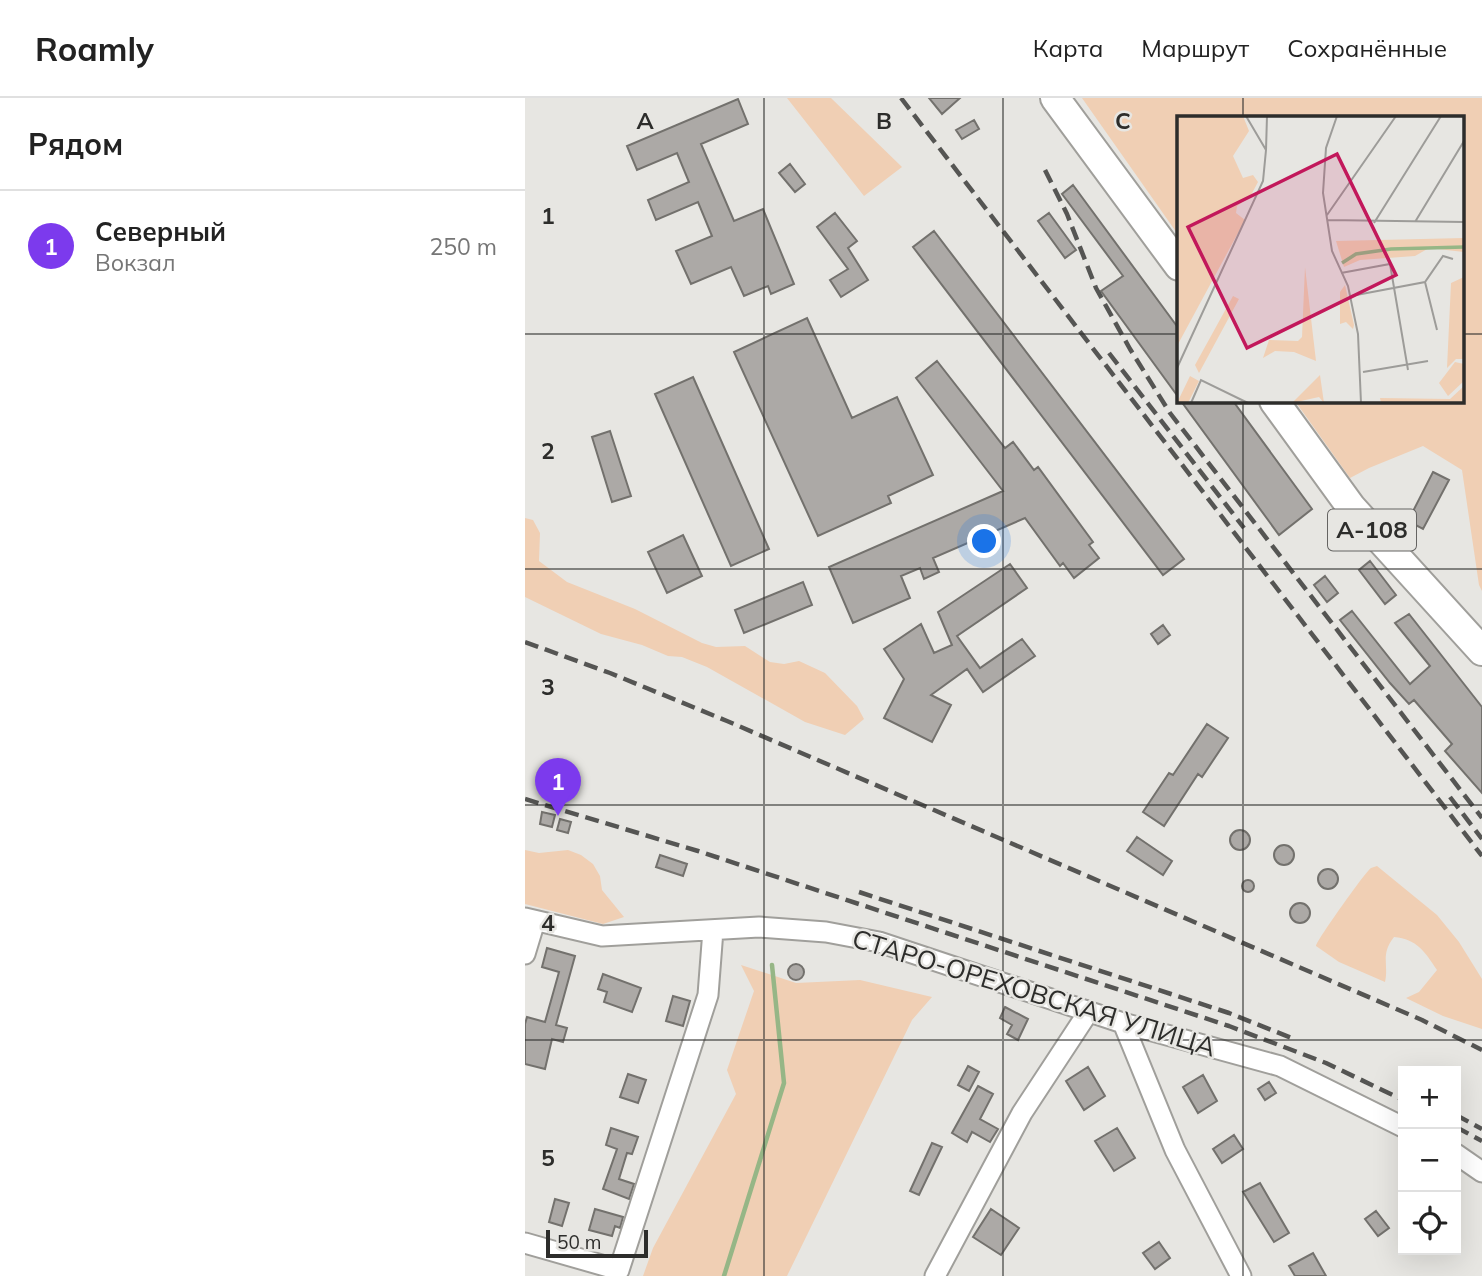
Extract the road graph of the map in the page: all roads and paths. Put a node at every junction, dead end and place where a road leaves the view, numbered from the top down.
1 (1055, 98) edge
2 (1177, 263) edge
3 (1276, 402) edge
4 (1482, 651) edge
5 (530, 919) edge
6 (713, 930) junction
7 (525, 954) edge
8 (1089, 1011) junction
9 (1123, 1023) junction
10 (1398, 1125) edge
11 (1461, 1157) edge
12 (1482, 1172) edge
13 (525, 1243) edge
14 (935, 1276) edge
15 (1241, 1276) edge

1 - 2 highway
3 - 4 highway, А-108
5 - 6 street, СТАРО-ОРЕХОВСКАЯ УЛИЦА
5 - 7 street
6 - 8 street, СТАРО-ОРЕХОВСКАЯ УЛИЦА
6 - 13 street
8 - 9 street, СТАРО-ОРЕХОВСКАЯ УЛИЦА
8 - 14 street
9 - 10 street, СТАРО-ОРЕХОВСКАЯ УЛИЦА
9 - 15 street
11 - 12 street

